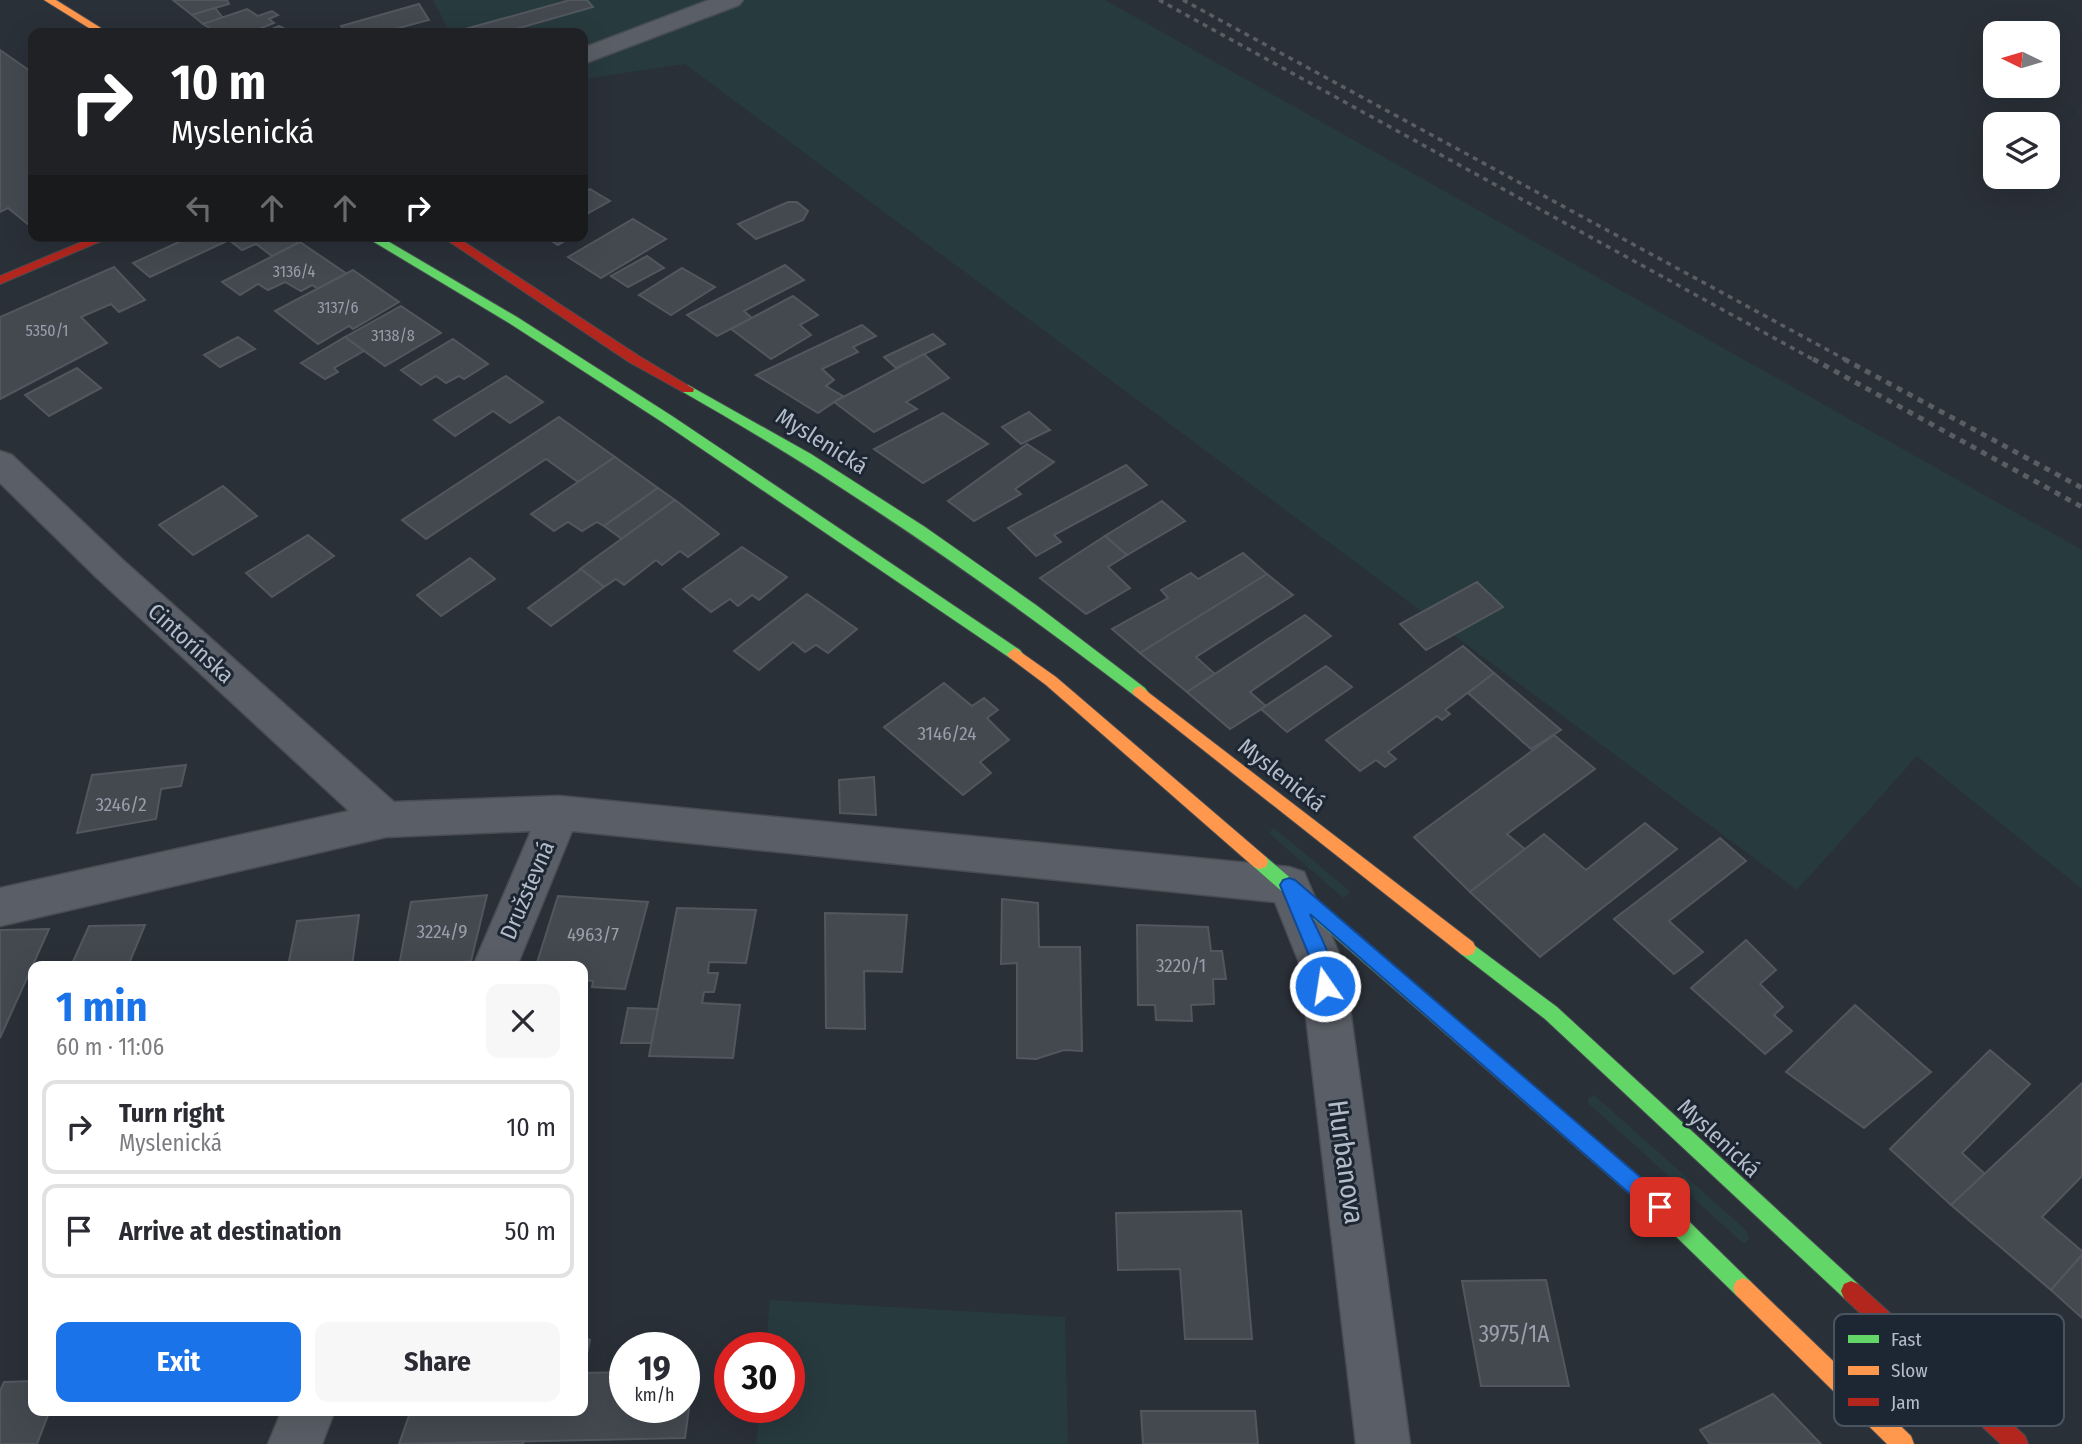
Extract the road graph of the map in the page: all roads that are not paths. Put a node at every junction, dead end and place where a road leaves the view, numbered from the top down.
1 (50, 0) edge
2 (731, 0) edge
3 (96, 28) edge
4 (588, 55) edge
5 (92, 242) edge
6 (380, 242) edge
7 (456, 242) edge
8 (0, 280) edge
9 (0, 463) edge
10 (559, 813) junction
11 (386, 820) junction
12 (1289, 885) junction
13 (0, 907) edge
14 (497, 961) edge
15 (1876, 1314) edge
16 (1834, 1377) edge
17 (307, 1416) edge
18 (1885, 1426) edge
19 (1998, 1426) edge
20 (295, 1444) edge
21 (1382, 1444) edge
22 (1903, 1444) edge
23 (2017, 1444) edge

1 - 3 main road
2 - 4 street
5 - 8 main road
6 - 12 main road
7 - 15 main road, Myslenická
9 - 11 street, Cintorínska
10 - 11 street
10 - 12 street
10 - 14 street, Družstevná
11 - 13 street
12 - 16 main road
12 - 21 street, Hurbanova
17 - 20 street
18 - 22 main road
19 - 23 main road, Myslenická

